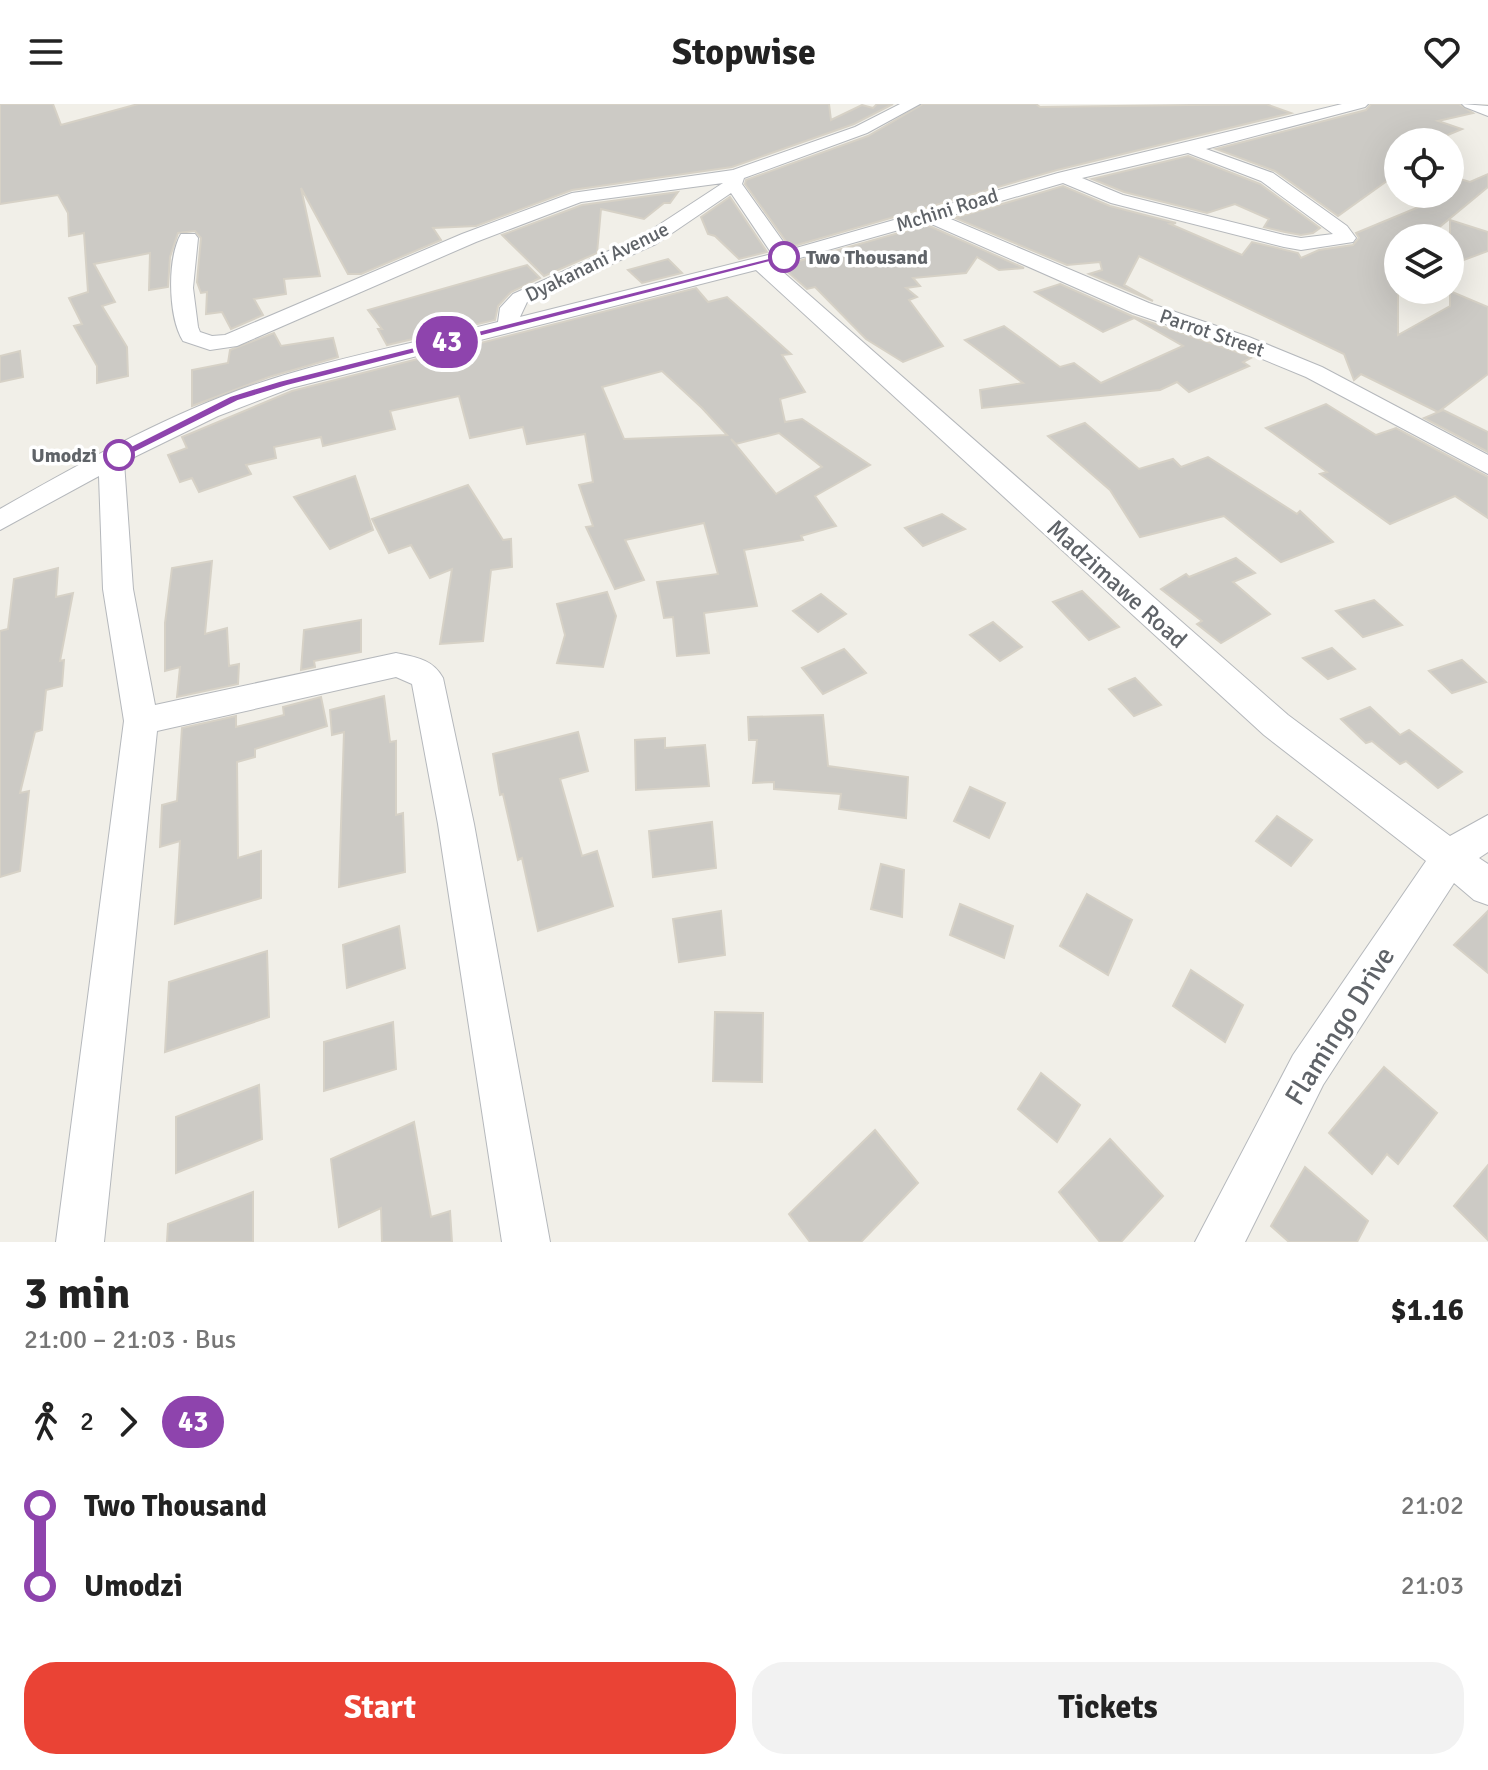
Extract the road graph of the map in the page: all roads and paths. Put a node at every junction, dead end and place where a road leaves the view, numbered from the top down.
1 (912, 104) edge
2 (1360, 104) edge
3 (1470, 104) edge
4 (1290, 108) dead end
5 (1488, 111) edge
6 (1313, 117) junction
7 (1189, 148) junction
8 (1064, 177) junction
9 (735, 179) junction
10 (929, 216) junction
11 (188, 238) dead end
12 (772, 260) junction
13 (508, 327) junction
14 (111, 459) junction
15 (1488, 466) edge
16 (0, 521) edge
17 (141, 721) junction
18 (1488, 831) edge
19 (1450, 857) junction
20 (1488, 887) edge
21 (80, 1242) edge
22 (526, 1242) edge
23 (1219, 1242) edge

1 - 9 street, Dyakanani Avenue
2 - 6 street, Mchini Road
3 - 5 street
4 - 6 street
6 - 7 street, Mchini Road
7 - 8 street, Mchini Road
7 - 8 street
8 - 10 street, Mchini Road
9 - 11 street
9 - 12 street, Madzimawe Road
9 - 13 street, Dyakanani Avenue
10 - 12 street, Mchini Road
10 - 15 street, Parrot Street
12 - 13 street, Mchini Road
12 - 19 street, Madzimawe Road
13 - 14 street, Mchini Road
14 - 16 street, Mchini Road
14 - 17 street
17 - 21 street
17 - 22 street
18 - 19 street, Flamingo Drive
19 - 20 street, Madzimawe Road
19 - 23 street, Flamingo Drive

